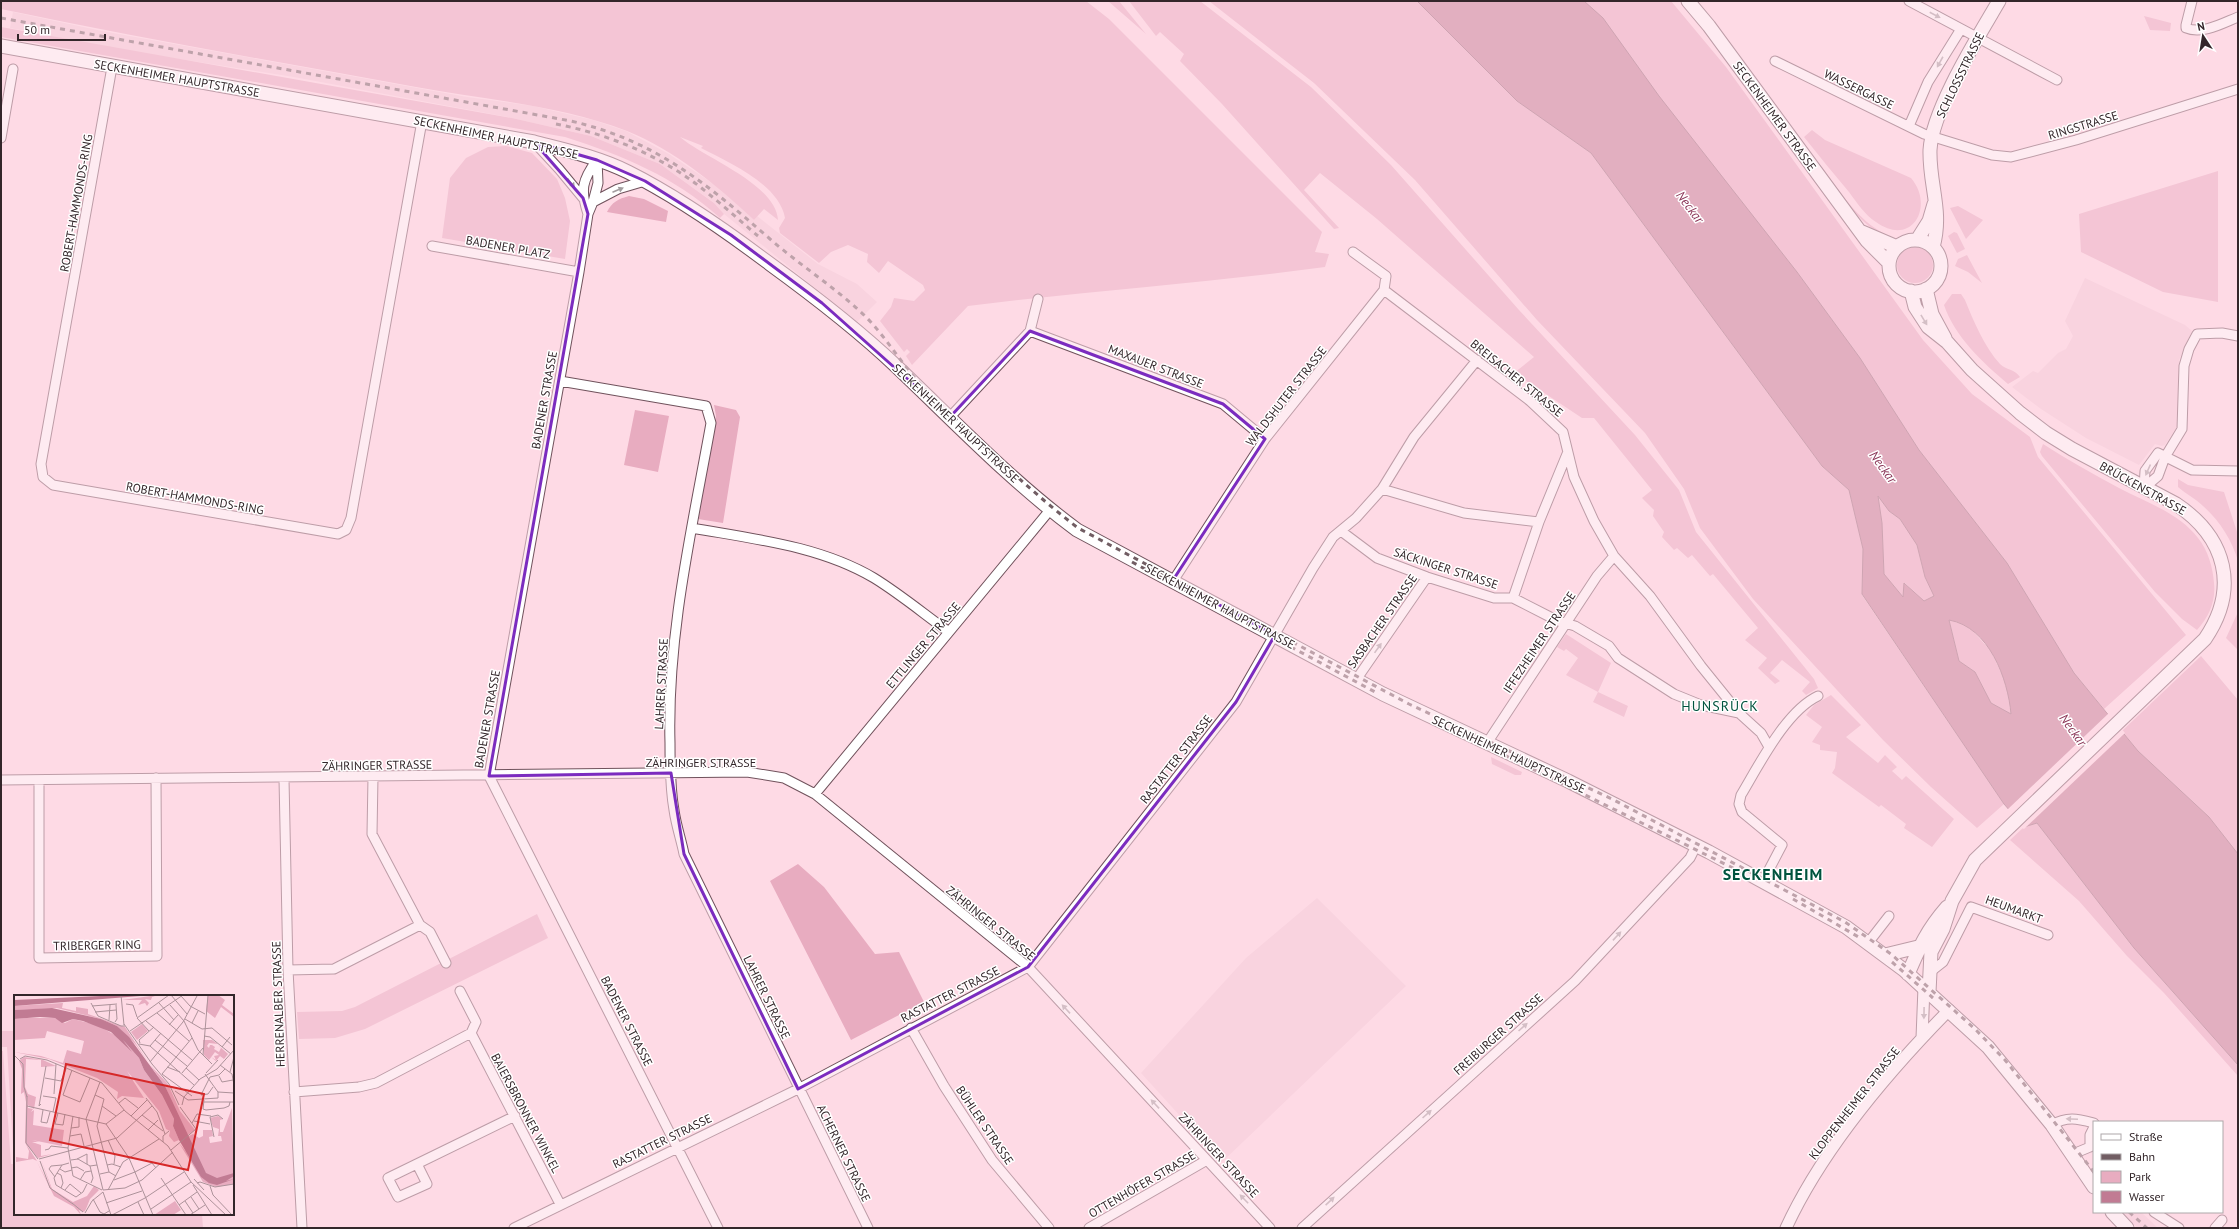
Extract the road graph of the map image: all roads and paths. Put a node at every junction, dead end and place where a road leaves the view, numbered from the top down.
1 (1688, 1) edge
2 (1909, 1) edge
3 (1999, 1) edge
4 (2192, 1) edge
5 (2238, 18) edge
6 (1961, 29) junction
7 (1978, 37) junction
8 (1, 46) edge
9 (1775, 62) dead end
10 (112, 67) junction
11 (13, 69) dead end
12 (2058, 80) dead end
13 (2238, 89) edge
14 (422, 121) junction
15 (1909, 126) junction
16 (1933, 137) junction
17 (1, 138) edge
18 (534, 142) junction
19 (597, 160) junction
20 (645, 181) junction
21 (583, 198) junction
22 (1935, 201) junction
23 (594, 202) junction
24 (588, 214) junction
25 (1862, 232) junction
26 (1917, 240) junction
27 (432, 246) dead end
28 (1897, 247) junction
29 (1933, 247) junction
30 (1353, 252) dead end
31 (1889, 263) junction
32 (579, 272) junction
33 (1926, 289) junction
34 (1384, 290) junction
35 (1911, 292) junction
36 (1038, 299) dead end
37 (1030, 331) junction
38 (2238, 336) edge
39 (1946, 342) junction
40 (1477, 360) junction
41 (560, 381) junction
42 (950, 417) junction
43 (1265, 438) junction
44 (1567, 454) junction
45 (2161, 455) junction
46 (2238, 472) edge
47 (2144, 488) junction
48 (1382, 489) junction
49 (1050, 510) junction
50 (1539, 522) junction
51 (692, 528) junction
52 (1340, 531) junction
53 (1614, 556) junction
54 (1427, 577) junction
55 (1173, 580) junction
56 (1513, 598) junction
57 (1567, 623) junction
58 (949, 632) junction
59 (1274, 636) junction
60 (1356, 680) junction
61 (1818, 696) dead end
62 (1739, 713) junction
63 (1487, 743) junction
64 (1770, 747) junction
65 (671, 773) junction
66 (489, 776) junction
67 (373, 777) junction
68 (156, 778) junction
69 (284, 779) junction
70 (1, 780) edge
71 (39, 780) junction
72 (814, 794) junction
73 (1696, 846) junction
74 (1763, 881) junction
75 (1952, 901) junction
76 (1889, 916) dead end
77 (420, 926) junction
78 (2048, 935) dead end
79 (1868, 943) junction
80 (1918, 947) junction
81 (1950, 950) junction
82 (1931, 952) junction
83 (1885, 955) junction
84 (446, 963) dead end
85 (1028, 967) junction
86 (288, 970) junction
87 (1903, 970) junction
88 (1929, 973) junction
89 (460, 990) dead end
90 (1926, 990) junction
91 (1949, 1010) junction
92 (911, 1028) junction
93 (471, 1034) junction
94 (1922, 1038) junction
95 (798, 1089) junction
96 (294, 1092) junction
97 (515, 1116) junction
98 (2093, 1123) edge
99 (2052, 1125) junction
100 (2093, 1129) edge
101 (678, 1148) junction
102 (2092, 1149) edge
103 (2073, 1154) junction
104 (1207, 1160) junction
105 (417, 1164) dead end
106 (2093, 1185) edge
107 (560, 1204) junction
108 (2113, 1213) edge
109 (2156, 1213) edge
110 (2222, 1220) dead end
111 (302, 1228) edge
112 (514, 1228) edge
113 (718, 1228) edge
114 (868, 1228) edge
115 (1049, 1228) edge
116 (1089, 1228) edge
117 (1270, 1228) edge
118 (1302, 1228) edge
119 (1786, 1228) edge
120 (2127, 1228) edge
121 (2179, 1228) edge
122 (2215, 1228) edge

1 - 25 main road, SECKENHEIMER STRASSE
2 -> 6 street
3 - 7 main road, SCHLOSSSTRASSE
4 - 5 street
6 - 7 street
6 -> 15 street, SCHLOSSSTRASSE
7 - 12 street
7 - 16 main road, SCHLOSSSTRASSE
8 - 10 main road, SECKENHEIMER HAUPTSTRASSE
9 - 15 street, WASSERGASSE
10 - 14 main road, SECKENHEIMER HAUPTSTRASSE
10 - 14 street, ROBERT-HAMMONDS-RING
11 - 17 street
13 - 16 street, RINGSTRASSE
14 - 18 main road, SECKENHEIMER HAUPTSTRASSE
15 - 16 street, WASSERGASSE
16 - 22 main road, SCHLOSSSTRASSE
18 - 19 main road, SECKENHEIMER HAUPTSTRASSE
18 -> 21 street, BADENER STRASSE
19 - 20 main road, SECKENHEIMER HAUPTSTRASSE
19 - 21 street, BADENER STRASSE
19 - 23 street, BADENER STRASSE
23 -> 20 street
20 - 42 main road, SECKENHEIMER HAUPTSTRASSE
21 - 24 street, BADENER STRASSE
22 - 26 main road, SCHLOSSSTRASSE
22 - 29 main road, SCHLOSSSTRASSE
23 - 24 street, BADENER STRASSE
24 - 32 street, BADENER STRASSE
25 - 28 main road
25 - 31 main road, SECKENHEIMER STRASSE
26 - 28 main road
26 - 29 main road
27 - 32 street, BADENER PLATZ
28 - 31 main road
29 - 33 main road
30 - 34 street
31 - 35 main road
32 - 41 street, BADENER STRASSE
33 - 35 main road
33 - 39 main road, BRÜCKENSTRASSE
34 - 40 street, BREISACHER STRASSE
34 - 43 street, WALDSHUTER STRASSE
35 -> 39 main road, BRÜCKENSTRASSE
36 - 37 street
37 - 42 street
37 - 43 street, MAXAUER STRASSE
38 - 45 street
39 - 47 main road, BRÜCKENSTRASSE
40 - 44 street, BREISACHER STRASSE
40 - 48 street, RASTATTER STRASSE
41 - 51 street, LAHRER STRASSE
41 - 66 street, BADENER STRASSE
42 - 49 main road, SECKENHEIMER HAUPTSTRASSE
43 - 55 street, WALDSHUTER STRASSE
44 - 50 street
44 - 53 street, BREISACHER STRASSE
45 - 46 street
45 - 47 street
47 - 75 main road, BRÜCKENSTRASSE
48 - 50 street
48 - 52 street, RASTATTER STRASSE
49 - 55 main road, SECKENHEIMER HAUPTSTRASSE
49 - 58 street, ETTLINGER STRASSE
50 - 56 street
51 - 58 street
51 - 65 street, LAHRER STRASSE
52 - 54 street, SÄCKINGER STRASSE
52 - 59 street, RASTATTER STRASSE
53 - 57 street, IFFEZHEIMER STRASSE
53 - 62 street, BREISACHER STRASSE
54 - 56 street, SÄCKINGER STRASSE
60 -> 54 street, SASBACHER STRASSE
55 - 59 main road, SECKENHEIMER HAUPTSTRASSE
56 - 57 street, SÄCKINGER STRASSE
57 - 62 street, SÄCKINGER STRASSE
57 - 63 street, IFFEZHEIMER STRASSE
58 - 72 street, ETTLINGER STRASSE
59 - 60 main road, SECKENHEIMER HAUPTSTRASSE
59 - 85 street, RASTATTER STRASSE
60 - 63 main road, SECKENHEIMER HAUPTSTRASSE
61 - 64 street
62 - 64 street
63 - 73 main road, SECKENHEIMER HAUPTSTRASSE
64 - 74 street
65 - 66 street, ZÄHRINGER STRASSE
65 - 72 street, ZÄHRINGER STRASSE
65 - 95 street, LAHRER STRASSE
66 - 67 street, ZÄHRINGER STRASSE
66 - 101 street, BADENER STRASSE
67 - 69 street, ZÄHRINGER STRASSE
67 - 77 street
68 - 69 street, ZÄHRINGER STRASSE
68 - 71 street, ZÄHRINGER STRASSE
68 - 71 street, TRIBERGER RING
69 - 86 street, HERRENALBER STRASSE
70 - 71 street, ZÄHRINGER STRASSE
72 - 85 street, ZÄHRINGER STRASSE
73 - 74 main road, SECKENHEIMER HAUPTSTRASSE
118 -> 73 street, FREIBURGER STRASSE
74 - 79 main road, SECKENHEIMER HAUPTSTRASSE
75 - 80 main road
75 - 82 main road
76 - 79 street
77 - 84 street
77 - 86 street
78 - 81 street, HEUMARKT
79 - 83 main road, SECKENHEIMER HAUPTSTRASSE
80 - 82 street
80 - 83 main road
80 - 87 main road
81 - 82 street
81 - 88 street, HEUMARKT
82 - 88 main road
83 - 87 main road, SECKENHEIMER HAUPTSTRASSE
85 - 92 street, RASTATTER STRASSE
104 -> 85 street, ZÄHRINGER STRASSE
86 - 96 street, HERRENALBER STRASSE
87 - 90 main road, SECKENHEIMER HAUPTSTRASSE
88 - 90 main road
89 - 93 street
90 - 91 main road, SECKENHEIMER HAUPTSTRASSE
90 -> 94 street
91 - 94 street, KLOPPENHEIMER STRASSE
91 - 99 main road, SECKENHEIMER HAUPTSTRASSE
92 - 95 street, RASTATTER STRASSE
92 - 115 street, BÜHLER STRASSE
93 - 96 street
93 - 97 street, BAIERSBRONNER WINKEL
94 - 119 street, KLOPPENHEIMER STRASSE
95 - 101 street, RASTATTER STRASSE
95 - 114 street, ACHERNER STRASSE
96 - 111 street, HERRENALBER STRASSE
97 - 105 street
97 - 107 street, BAIERSBRONNER WINKEL
98 -> 99 street
99 - 103 main road, SECKENHEIMER HAUPTSTRASSE
100 - 102 street
101 - 107 street, RASTATTER STRASSE
101 - 113 street, BADENER STRASSE
102 - 103 street
103 - 106 main road, SECKENHEIMER HAUPTSTRASSE
104 - 116 street, OTTENHÖFER STRASSE
117 -> 104 street, ZÄHRINGER STRASSE
107 - 112 street, RASTATTER STRASSE
108 - 120 main road
109 - 121 street
110 - 122 street

